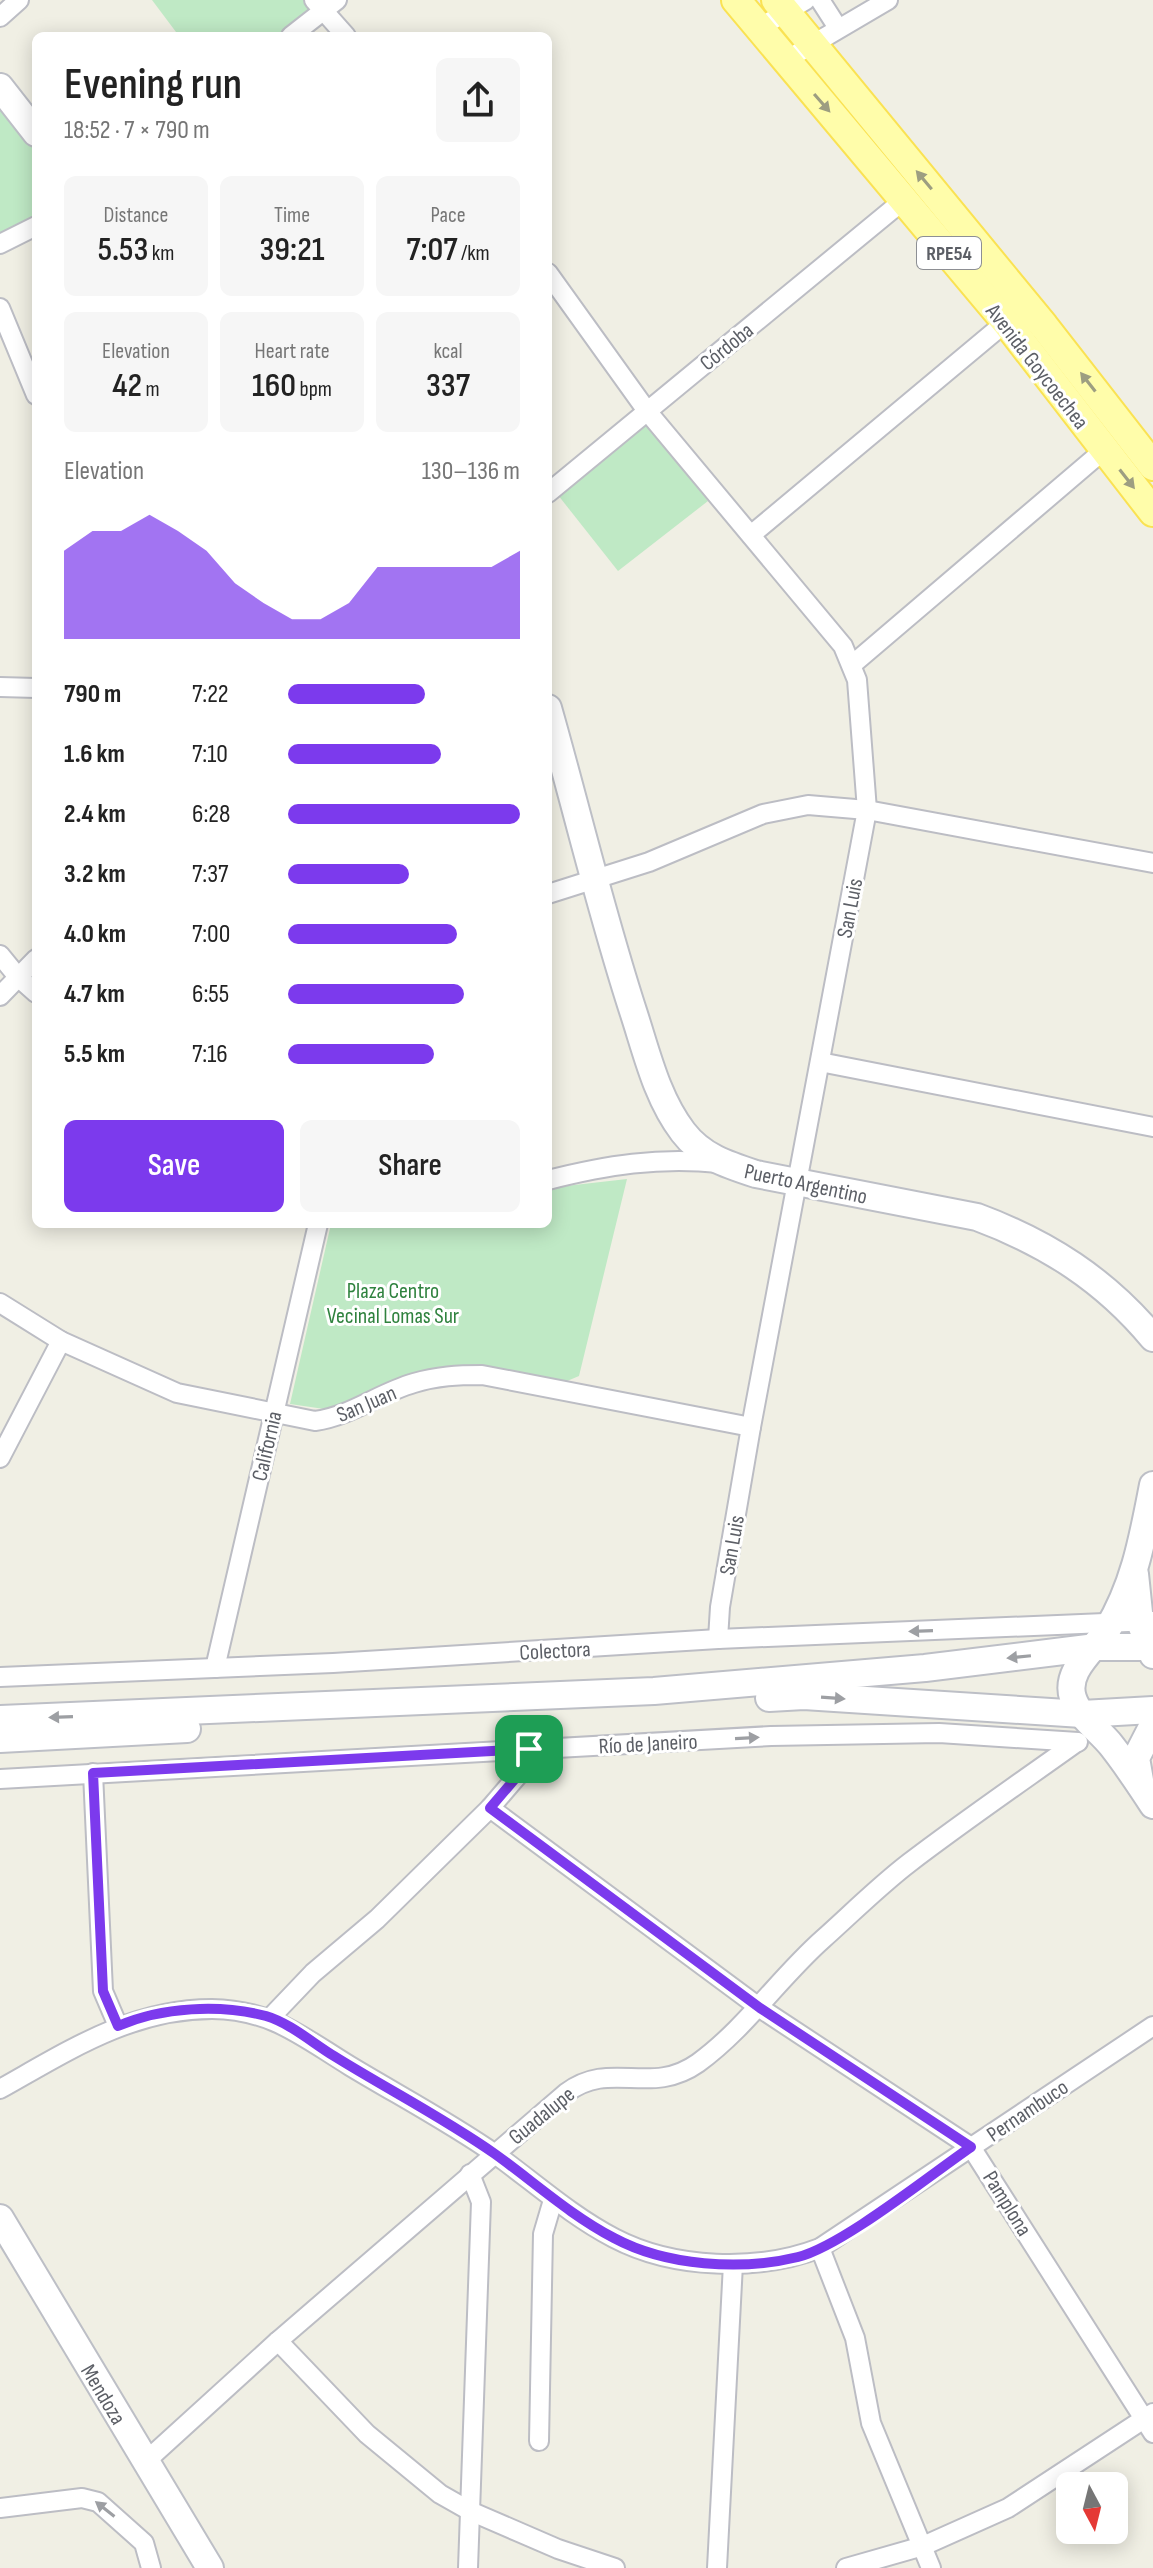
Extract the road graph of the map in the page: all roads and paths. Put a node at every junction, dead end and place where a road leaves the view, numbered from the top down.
1 (19, 0) edge
2 (736, 0) edge
3 (820, 0) edge
4 (888, 0) edge
5 (325, 4) edge
6 (789, 4) edge
7 (0, 17) edge
8 (759, 28) junction
9 (838, 28) junction
10 (295, 32) edge
11 (343, 32) edge
12 (811, 44) junction
13 (786, 60) junction
14 (0, 87) edge
15 (32, 128) edge
16 (905, 199) junction
17 (32, 228) edge
18 (0, 244) edge
19 (552, 279) edge
20 (0, 308) edge
21 (1006, 322) junction
22 (32, 385) edge
23 (647, 411) junction
24 (1104, 450) junction
25 (1153, 466) edge
26 (552, 490) edge
27 (1153, 512) edge
28 (751, 535) junction
29 (853, 664) junction
30 (0, 687) edge
31 (32, 688) edge
32 (552, 723) edge
33 (867, 810) junction
34 (1153, 863) edge
35 (595, 880) junction
36 (552, 893) edge
37 (0, 955) edge
38 (32, 963) edge
39 (18, 977) junction
40 (32, 989) edge
41 (0, 996) edge
42 (820, 1062) junction
43 (1153, 1127) edge
44 (724, 1164) junction
45 (552, 1179) edge
46 (798, 1183) junction
47 (317, 1228) edge
48 (0, 1303) edge
49 (1153, 1338) edge
50 (61, 1341) junction
51 (273, 1413) junction
52 (751, 1427) junction
53 (0, 1458) edge
54 (1153, 1485) edge
55 (1135, 1574) junction
56 (1110, 1623) junction
57 (1149, 1638) edge
58 (718, 1639) junction
59 (1096, 1647) junction
60 (215, 1668) junction
61 (0, 1677) edge
62 (1153, 1710) edge
63 (1082, 1714) junction
64 (0, 1719) edge
65 (1150, 1735) edge
66 (0, 1739) edge
67 (1077, 1742) junction
68 (1110, 1744) junction
69 (529, 1749) junction
70 (93, 1773) junction
71 (0, 1779) edge
72 (1147, 1796) edge
73 (490, 1808) junction
74 (760, 2008) junction
75 (271, 2017) junction
76 (118, 2026) junction
77 (1153, 2026) edge
78 (0, 2089) edge
79 (971, 2147) junction
80 (494, 2154) junction
81 (470, 2174) junction
82 (553, 2200) junction
83 (0, 2218) edge
84 (820, 2248) junction
85 (733, 2264) junction
86 (278, 2341) junction
87 (1150, 2422) edge
88 (539, 2441) dead end
89 (145, 2462) junction
90 (0, 2508) edge
91 (470, 2511) junction
92 (923, 2546) junction
93 (151, 2568) edge
94 (210, 2568) edge
95 (468, 2568) edge
96 (615, 2568) edge
97 (717, 2568) edge
98 (846, 2568) edge
99 (931, 2568) edge

1 - 7 street
2 - 8 main road, Avenida Goycoechea / RPE54
3 - 9 street
4 - 9 street
5 - 10 street
5 - 11 street
6 - 8 street
6 - 12 main road, Avenida Goycoechea / RPE54
8 - 13 main road, Avenida Goycoechea / RPE54
9 - 12 street
12 - 13 street
25 -> 12 main road, Avenida Goycoechea / RPE54
13 -> 16 main road, Avenida Goycoechea / RPE54
14 - 15 main road
16 - 21 main road, Avenida Goycoechea / RPE54
16 - 23 street, Córdoba
17 - 18 street
19 - 23 street, San Luis
20 - 22 street
21 - 24 main road, Avenida Goycoechea / RPE54
21 - 28 street
23 - 26 street, Córdoba
23 - 28 street, San Luis
24 -> 27 main road, Avenida Goycoechea / RPE54
24 - 29 street
28 - 29 street, San Luis
29 - 33 street, San Luis
30 - 31 street
32 - 35 main road, Puerto Argentino
33 - 34 street
33 - 35 street
33 - 42 street, San Luis
35 - 36 street
35 - 44 main road, Puerto Argentino
37 - 39 street
38 - 39 street
39 - 40 street
39 - 41 street
42 - 43 street
42 - 46 street, San Luis
44 - 45 street
44 - 46 main road, Puerto Argentino
46 - 49 main road, Puerto Argentino
46 - 52 street, San Luis
47 - 51 street, California
48 - 50 street, San Juan
50 - 51 street, San Juan
50 - 53 street
51 - 52 street, San Juan
51 - 60 street, California
52 - 58 street, San Luis
54 - 55 main road
55 - 56 main road
55 - 57 main road
56 - 57 street
56 -> 58 street, Colectora
56 - 59 main road
57 - 59 main road
58 - 60 street, Colectora
59 - 63 main road
59 -> 64 main road
60 - 61 street, Colectora
62 - 63 main road
66 -> 63 main road
63 - 68 main road
65 - 68 street, Río de Janeiro
65 - 72 main road
67 - 68 street, Río de Janeiro
69 -> 67 street, Río de Janeiro
67 - 74 street, Guadalupe
68 - 72 main road
69 - 70 street, Río de Janeiro
69 - 73 street
70 - 71 street, Río de Janeiro
70 - 76 street
73 - 74 street, Pamplona
73 - 75 street
74 - 79 street, Pamplona
74 - 80 street, Guadalupe
75 - 76 street, Pernambuco
75 - 80 street, Pernambuco
76 - 78 street, Pernambuco
77 - 79 street, Pernambuco
79 - 84 street, Pernambuco
79 - 87 street, Pamplona
80 - 81 street, Guadalupe
80 - 82 street, Pernambuco
81 - 86 street, Guadalupe
81 - 91 street
82 - 85 street, Pernambuco
82 - 88 street
83 - 89 main road, Mendoza
84 - 85 street, Pernambuco
84 - 92 street
85 - 97 street
86 - 89 street, Guadalupe
86 - 91 street
87 - 92 street
89 - 94 main road, Mendoza
93 -> 90 street
91 - 95 street
91 - 96 street
92 - 98 street
92 - 99 street

